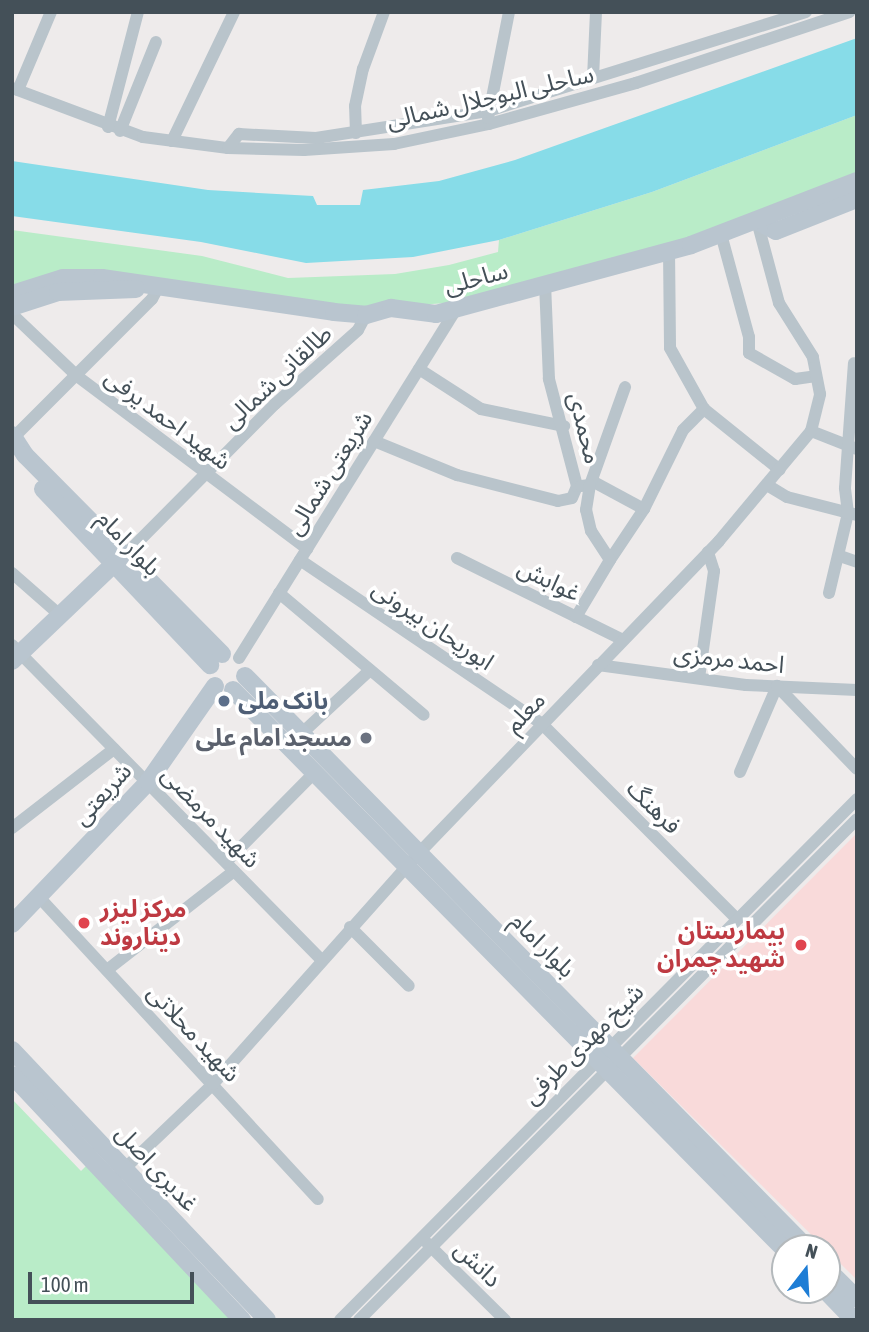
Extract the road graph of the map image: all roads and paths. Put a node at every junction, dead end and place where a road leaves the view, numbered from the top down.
1 (51, 12) edge
2 (138, 12) edge
3 (234, 12) edge
4 (384, 12) edge
5 (509, 12) edge
6 (596, 12) edge
7 (806, 12) edge
8 (850, 12) edge
9 (156, 42) dead end
10 (593, 78) junction
11 (15, 89) edge
12 (488, 118) junction
13 (114, 129) junction
14 (356, 133) junction
15 (172, 141) junction
16 (228, 148) junction
17 (857, 181) edge
18 (857, 199) edge
19 (757, 220) junction
20 (721, 234) junction
21 (669, 250) junction
22 (160, 284) junction
23 (545, 284) junction
24 (12, 294) edge
25 (12, 307) edge
26 (456, 309) junction
27 (12, 314) edge
28 (366, 315) junction
29 (854, 363) dead end
30 (419, 369) junction
31 (77, 376) junction
32 (816, 376) junction
33 (625, 387) dead end
34 (704, 409) junction
35 (564, 426) junction
36 (811, 430) junction
37 (13, 436) edge
38 (374, 441) junction
39 (852, 448) edge
40 (19, 455) edge
41 (780, 470) junction
42 (206, 474) junction
43 (586, 484) junction
44 (767, 485) junction
45 (644, 509) junction
46 (852, 514) edge
47 (708, 552) junction
48 (303, 554) junction
49 (840, 556) junction
50 (457, 558) dead end
51 (120, 559) junction
52 (610, 560) junction
53 (857, 562) edge
54 (12, 573) edge
55 (279, 593) junction
56 (829, 593) dead end
57 (60, 615) junction
58 (576, 617) junction
59 (623, 640) junction
60 (15, 653) edge
61 (224, 659) junction
62 (598, 665) junction
63 (370, 670) junction
64 (245, 676) junction
65 (699, 678) junction
66 (215, 686) junction
67 (777, 686) junction
68 (233, 690) junction
69 (857, 690) edge
70 (424, 715) dead end
71 (542, 724) junction
72 (301, 734) junction
73 (114, 749) junction
74 (857, 769) edge
75 (315, 772) junction
76 (740, 772) dead end
77 (148, 782) junction
78 (857, 799) edge
79 (857, 819) edge
80 (12, 828) edge
81 (413, 859) junction
82 (230, 867) junction
83 (39, 897) junction
84 (737, 919) junction
85 (12, 924) edge
86 (350, 927) junction
87 (320, 958) junction
88 (107, 970) junction
89 (409, 986) dead end
90 (12, 1050) edge
91 (609, 1058) junction
92 (12, 1075) edge
93 (213, 1084) junction
94 (118, 1175) junction
95 (476, 1183) junction
96 (485, 1193) junction
97 (318, 1199) dead end
98 (792, 1234) edge
99 (771, 1235) edge
100 (421, 1238) junction
101 (431, 1247) junction
102 (841, 1283) edge
103 (857, 1299) edge
104 (839, 1304) edge
105 (242, 1320) edge
106 (267, 1320) edge
107 (340, 1320) edge
108 (359, 1320) edge
109 (505, 1320) edge
110 (854, 1320) edge

1 - 11 street
2 - 13 street
3 - 15 street
4 - 14 street
5 - 12 street
6 - 10 street
7 - 10 street, ساحلی البوجلال شمالی
8 - 12 street, ساحلی البوجلال شمالی
9 - 13 street
10 - 12 street, ساحلی البوجلال شمالی
11 - 13 street, ساحلی البوجلال شمالی
12 - 14 street, ساحلی البوجلال شمالی
12 - 16 street, ساحلی البوجلال شمالی
13 - 15 street, ساحلی البوجلال شمالی
14 - 16 street, ساحلی البوجلال شمالی
15 - 16 street, ساحلی البوجلال شمالی
17 - 19 main road, ساحلی
18 - 19 main road
19 - 20 main road, ساحلی
19 - 32 street, معلم
20 - 21 main road, ساحلی
20 - 32 street
21 - 23 main road, ساحلی
21 - 34 street
22 - 24 main road, ساحلی
22 - 25 main road, ساحلی
22 - 28 main road, ساحلی
22 - 31 street
23 - 26 main road, ساحلی
23 - 35 street, محمدی
26 - 28 main road, ساحلی
26 - 30 street, شریعتی شمالی
27 - 31 street, شهید احمد یرفی
28 - 42 street, طالقانی شمالی
29 - 39 street
30 - 35 street
30 - 38 street, شریعتی شمالی
31 - 37 street
31 - 42 street, شهید احمد یرفی
32 - 36 street, معلم
33 - 43 street
34 - 41 street
34 - 45 street
35 - 43 street, محمدی
36 - 39 street
36 - 41 street, معلم
37 - 40 main road, بلوار امام
38 - 43 street, محمدی
38 - 48 street, شریعتی شمالی
39 - 46 street
40 - 51 main road, بلوار امام
41 - 44 street, معلم
42 - 48 street, شهید احمد یرفی
42 - 51 street, طالقانی شمالی
43 - 45 street
43 - 52 street
44 - 46 street
44 - 47 street, معلم
45 - 52 street
46 - 49 street
47 - 59 street, معلم
47 - 65 street
48 - 55 street, شریعتی شمالی
48 - 71 street, ابوریحان بیرونی
49 - 53 street
49 - 56 street
50 - 58 street, غوابش
51 - 57 main road
51 - 61 main road, بلوار امام
52 - 58 street
54 - 57 street
55 - 61 street, شریعتی شمالی
55 - 63 street
57 - 60 main road
58 - 59 street, غوابش
59 - 62 street, معلم
60 - 73 street, شهید مرمضی
61 - 64 main road
61 - 66 main road
62 - 65 street, احمد مرمزی
62 - 71 street, معلم
63 - 70 street
63 - 72 street
64 - 68 main road
64 - 72 main road, بلوار امام
65 - 67 street, احمد مرمزی
66 - 68 main road
66 - 77 main road, شریعتی
67 - 69 street, احمد مرمزی
67 - 74 street
67 - 76 street
68 - 75 main road, بلوار امام
71 - 81 street, معلم
71 - 84 street, فرهنگ
72 - 81 main road, بلوار امام
73 - 77 street, شهید مرمضی
73 - 80 street
75 - 81 main road, بلوار امام
75 - 82 street
77 - 82 street, شهید مرمضی
77 - 83 main road, شریعتی
78 - 84 street, شیخ مهدی طرفی
79 - 91 street, شیخ مهدی طرفی
81 - 86 street, معلم
81 - 91 main road, بلوار امام
82 - 87 street, شهید مرمضی
82 - 88 street
83 - 85 main road, شریعتی
83 - 88 street, شهید محلاتی
84 - 91 street, شیخ مهدی طرفی
86 - 87 street, معلم
86 - 89 street
87 - 93 street, معلم
88 - 93 street, شهید محلاتی
90 - 94 main road, غدیری اصل
91 - 95 street, شیخ مهدی طرفی
91 - 96 street, شیخ مهدی طرفی
91 - 98 main road, بلوار امام
91 - 99 main road, بلوار امام
92 - 94 main road, غدیری اصل
93 - 94 street, معلم
93 - 97 street, شهید محلاتی
94 - 105 main road, غدیری اصل
94 - 106 main road, غدیری اصل
95 - 96 street
95 - 100 street, شیخ مهدی طرفی
96 - 101 street, شیخ مهدی طرفی
100 - 101 street, دانش
100 - 107 street, شیخ مهدی طرفی
101 - 108 street, شیخ مهدی طرفی
101 - 109 street, دانش
102 - 103 main road
104 - 110 main road

